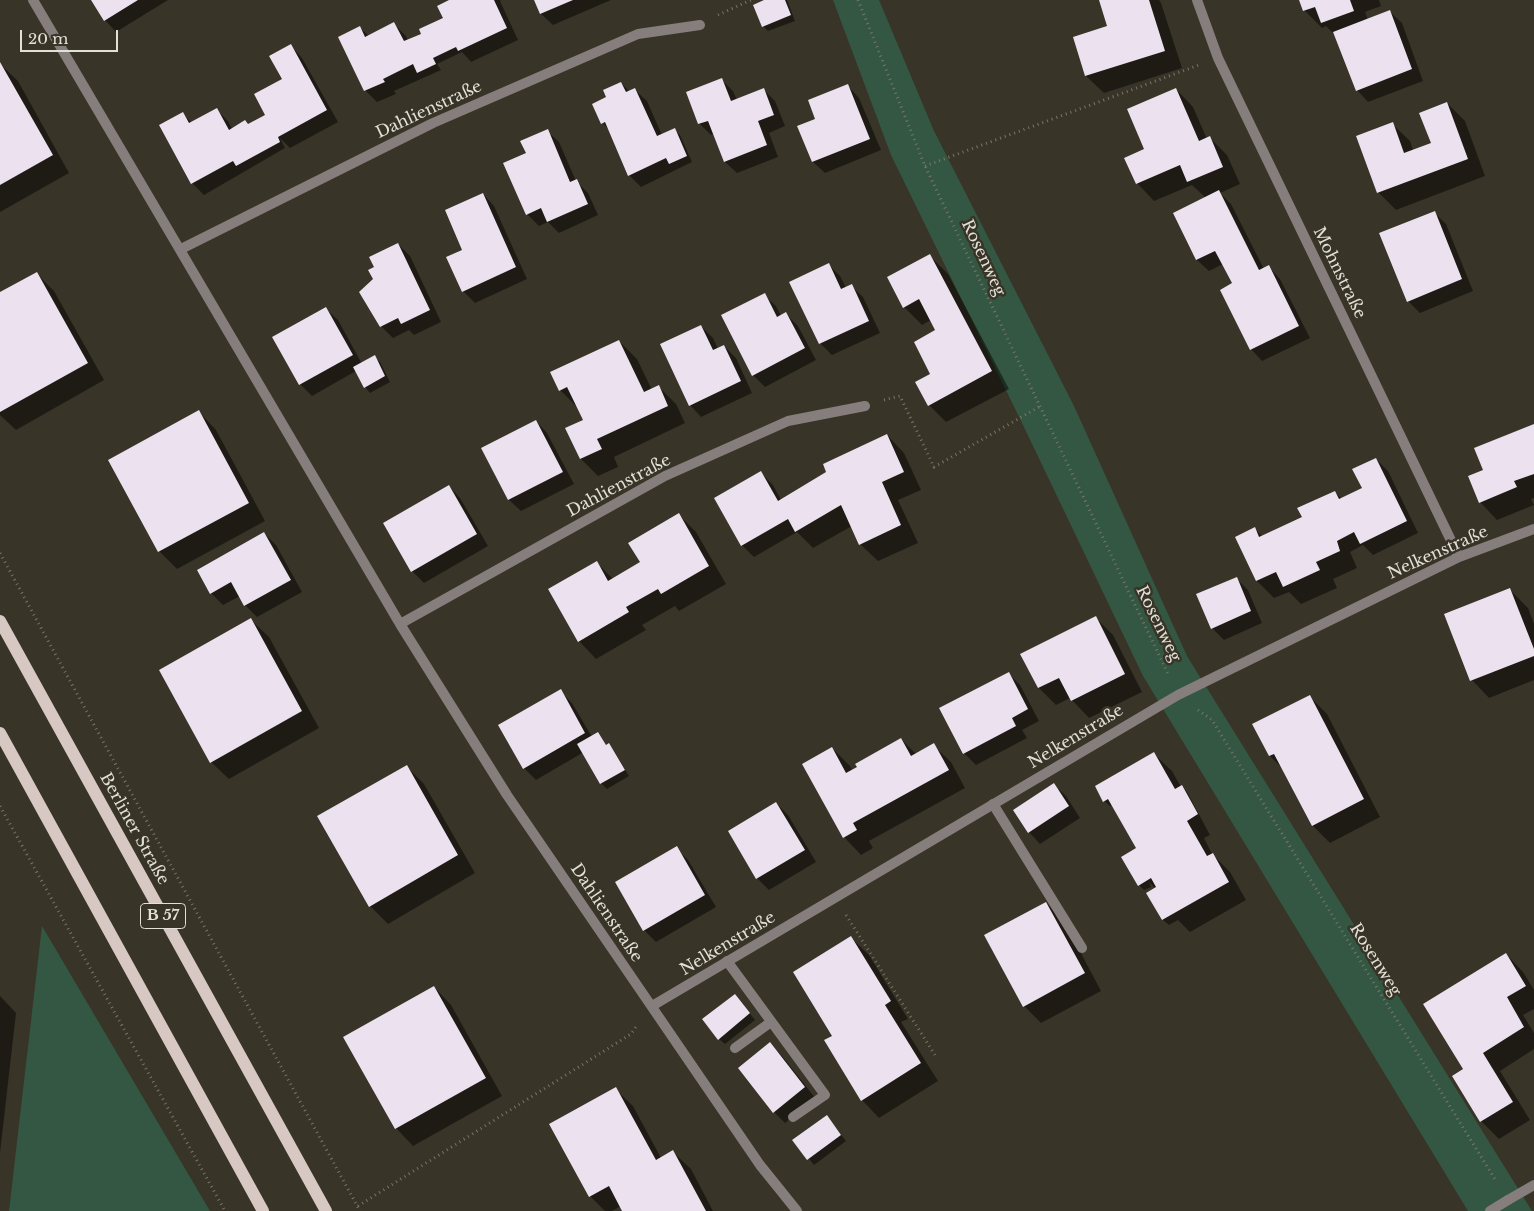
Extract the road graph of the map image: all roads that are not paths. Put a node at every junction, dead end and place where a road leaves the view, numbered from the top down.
1 (33, 0) edge
2 (1197, 0) edge
3 (700, 25) road end
4 (181, 249) junction
5 (864, 406) road end
6 (1534, 529) edge
7 (1459, 557) junction
8 (0, 621) edge
9 (400, 624) junction
10 (0, 733) edge
11 (994, 804) junction
12 (1082, 948) dead end
13 (727, 961) junction
14 (652, 1006) junction
15 (771, 1022) junction
16 (735, 1048) dead end
17 (793, 1117) dead end
18 (1534, 1184) edge
19 (263, 1211) edge
20 (326, 1211) edge
21 (797, 1211) edge
22 (1490, 1211) edge

1 - 4 street, Dahlienstraße
2 - 7 street, Mohnstraße
3 - 4 street, Dahlienstraße
4 - 9 street, Dahlienstraße
5 - 9 street, Dahlienstraße
6 - 7 street, Nelkenstraße
7 - 11 street, Nelkenstraße
8 - 20 main road, Berliner Straße / B 57
9 - 14 street, Dahlienstraße
10 - 19 main road
11 - 12 street
11 - 13 street, Nelkenstraße
13 - 14 street, Nelkenstraße
13 - 15 street
14 - 21 street, Dahlienstraße
15 - 16 street
15 - 17 street
18 - 22 street

